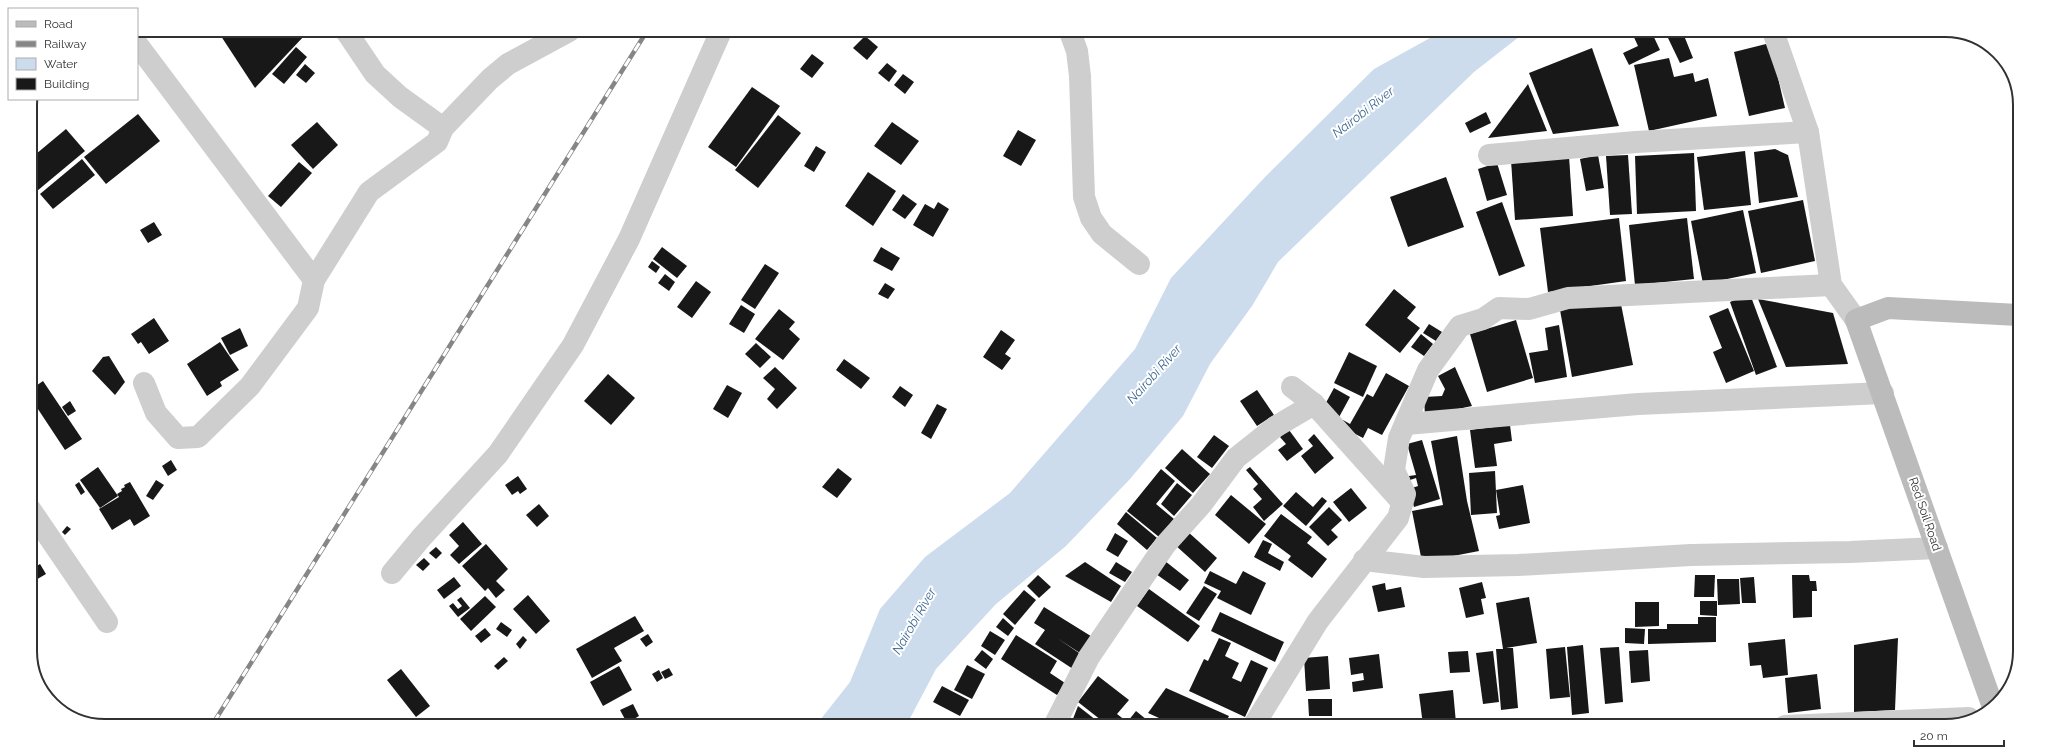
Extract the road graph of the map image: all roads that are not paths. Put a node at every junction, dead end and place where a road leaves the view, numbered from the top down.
1 (351, 37) edge
2 (544, 37) edge
3 (718, 37) edge
4 (1072, 37) edge
5 (1775, 37) edge
6 (138, 45) edge
7 (443, 128) junction
8 (1808, 132) junction
9 (1489, 155) dead end
10 (1139, 264) dead end
11 (314, 280) junction
12 (1831, 285) junction
13 (2013, 315) edge
14 (1856, 320) junction
15 (144, 383) dead end
16 (1292, 386) dead end
17 (1883, 394) junction
18 (1314, 404) junction
19 (1406, 424) junction
20 (1404, 504) junction
21 (37, 519) edge
22 (1937, 548) junction
23 (1364, 560) junction
24 (392, 573) dead end
25 (107, 622) dead end
26 (1991, 701) edge
27 (1058, 719) edge
28 (1257, 719) edge

1 - 7 street
2 - 7 street
3 - 24 street
4 - 10 street
5 - 8 street
6 - 11 street
7 - 11 street
8 - 9 street
8 - 12 street
11 - 15 street
12 - 14 street
12 - 19 street
13 - 14 street
14 - 17 street, Red Soil Road
16 - 18 street
17 - 19 street
17 - 22 street, Red Soil Road
18 - 20 street
18 - 27 street
19 - 20 street
20 - 23 street
21 - 25 street
22 - 23 street
22 - 26 street, Red Soil Road
23 - 28 street

